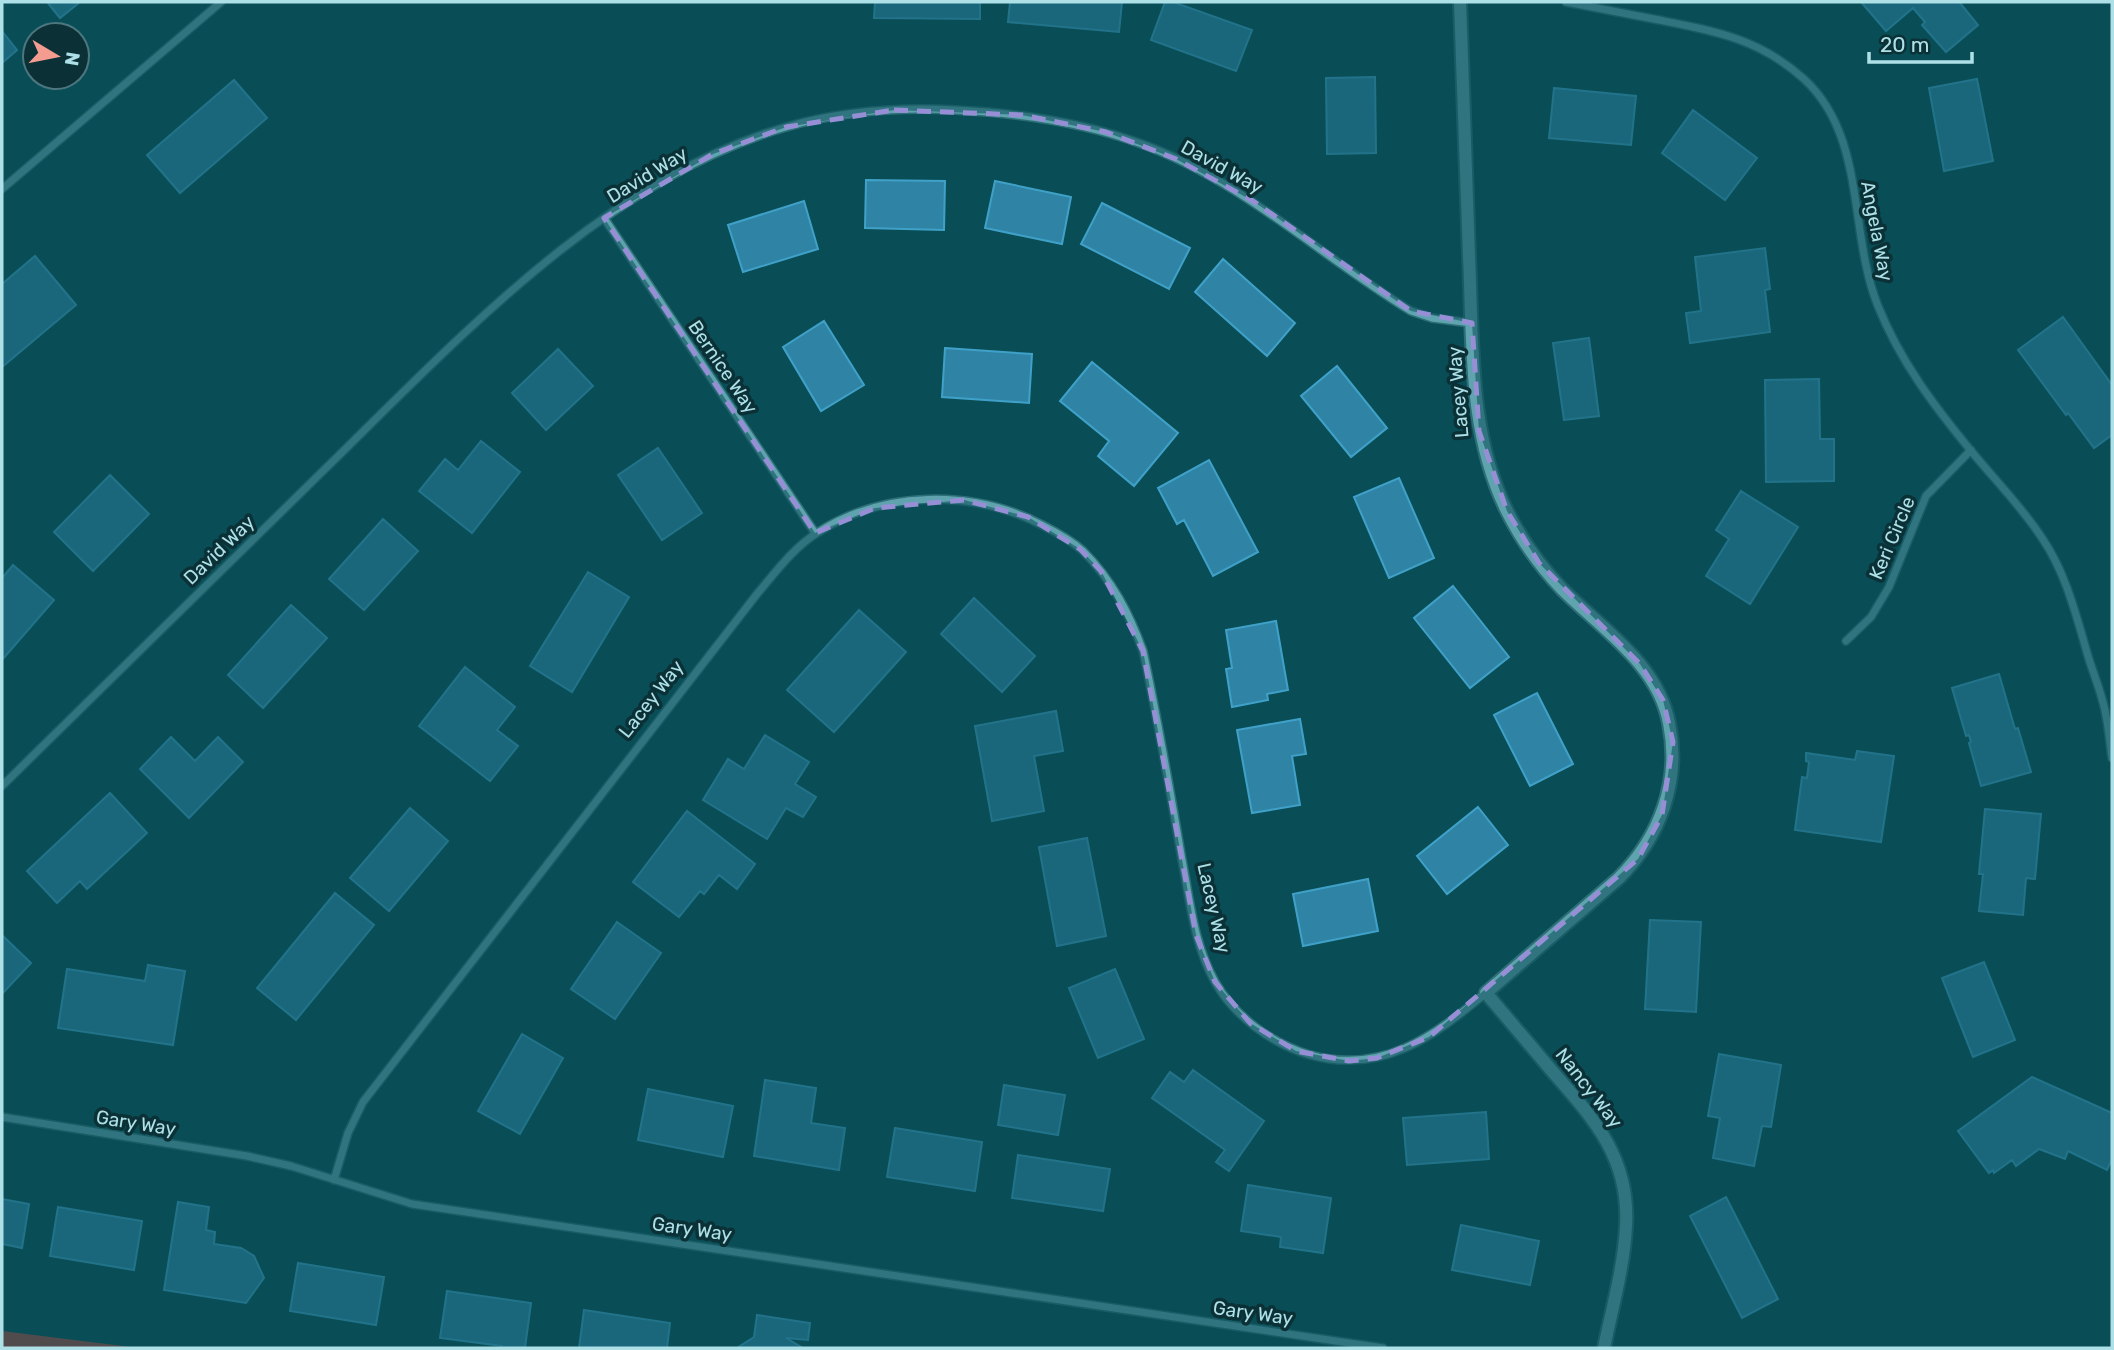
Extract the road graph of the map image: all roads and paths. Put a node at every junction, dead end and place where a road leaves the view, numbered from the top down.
1 (221, 2) edge
2 (1460, 2) edge
3 (1566, 2) edge
4 (2, 189) edge
5 (604, 218) junction
6 (1472, 323) junction
7 (1971, 450) junction
8 (815, 533) junction
9 (1846, 641) dead end
10 (2109, 713) edge
11 (2112, 758) edge
12 (2, 786) edge
13 (1486, 993) junction
14 (2, 1117) edge
15 (334, 1180) junction
16 (1383, 1348) edge
17 (1604, 1348) edge

1 - 4 street
2 - 6 street, Lacey Way
3 - 7 street, Angela Way
5 - 6 street, David Way
5 - 8 street, Bernice Way
5 - 12 street, David Way
6 - 13 street, Lacey Way
7 - 9 street, Keri Circle
7 - 10 street, Angela Way
8 - 13 street, Lacey Way
8 - 15 street, Lacey Way
10 - 11 street, Angela Way
13 - 17 street, Nancy Way
14 - 15 street, Gary Way
15 - 16 street, Gary Way

